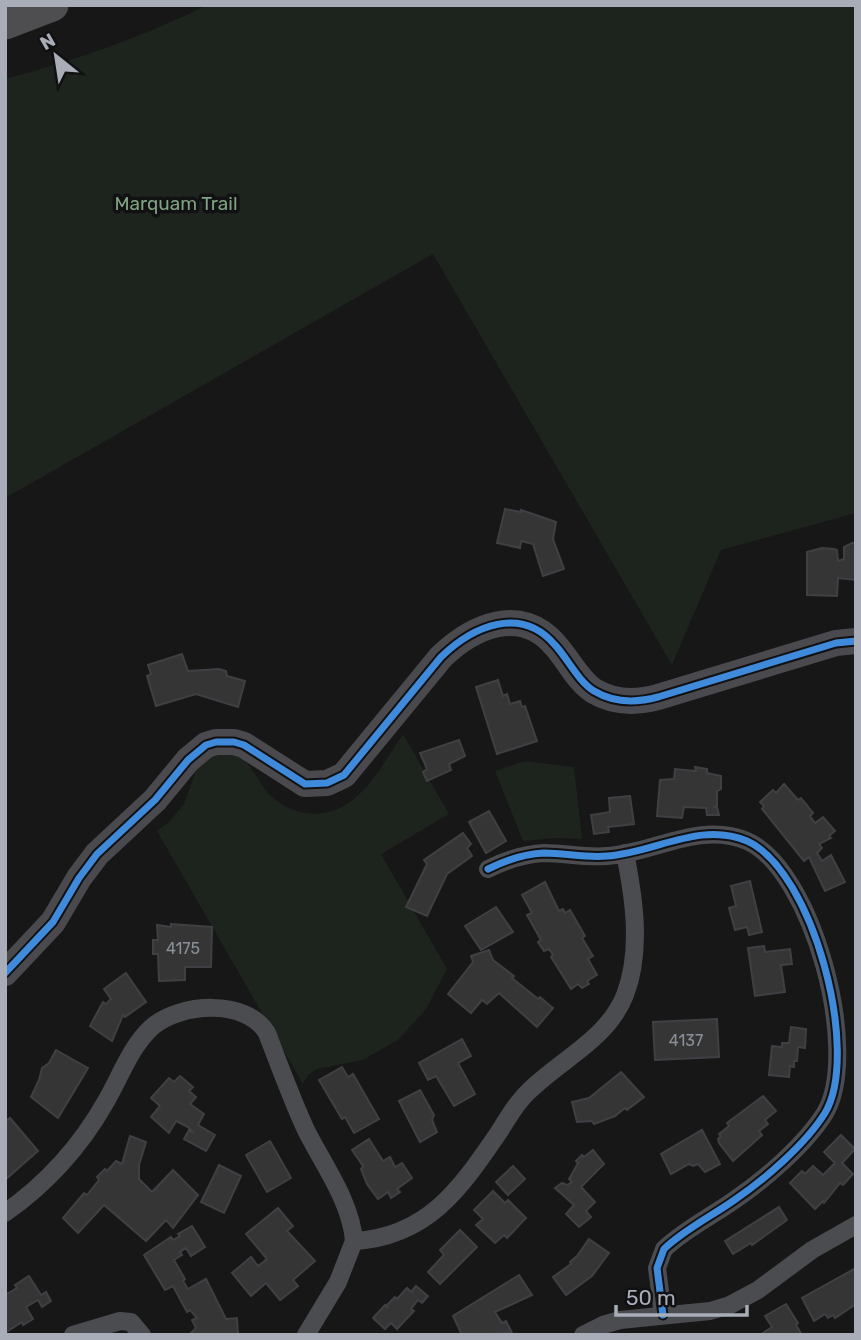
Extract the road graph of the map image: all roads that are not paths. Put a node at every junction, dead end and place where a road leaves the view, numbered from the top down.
1 (52, 5) edge
2 (5, 23) edge
3 (856, 641) edge
4 (625, 853) junction
5 (488, 869) dead end
6 (5, 973) edge
7 (5, 1213) edge
8 (856, 1225) edge
9 (354, 1241) junction
10 (663, 1315) junction
11 (73, 1335) edge
12 (142, 1335) edge
13 (306, 1335) edge
14 (583, 1335) edge

1 - 2 highway
3 - 6 main road
4 - 5 street
4 - 9 street
4 - 10 street
7 - 9 street
8 - 10 street
9 - 13 street
10 - 14 street
11 - 12 street

